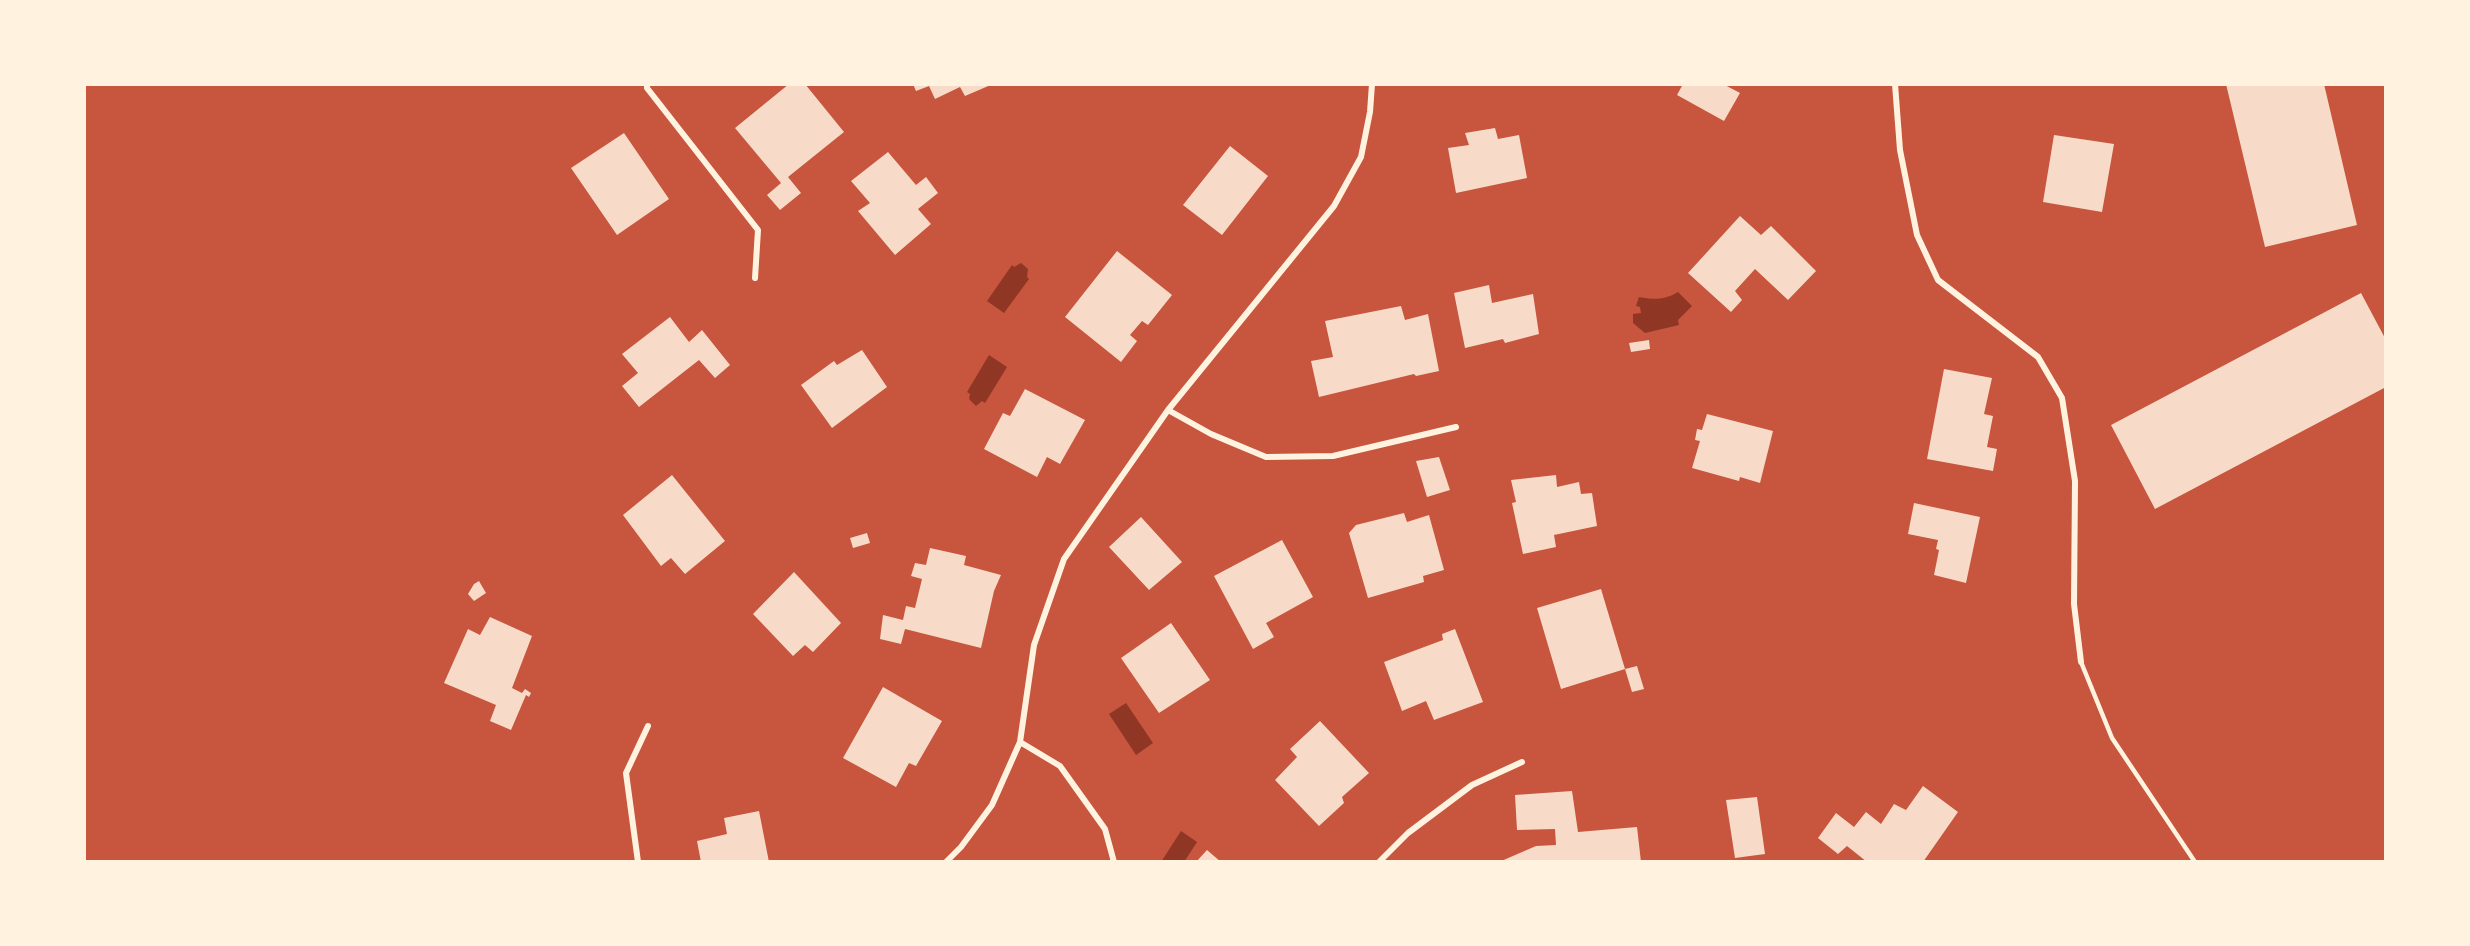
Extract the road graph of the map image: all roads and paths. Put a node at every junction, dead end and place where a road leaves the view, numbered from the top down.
1 (647, 84) edge
2 (1372, 84) edge
3 (1895, 84) edge
4 (755, 278) dead end
5 (1168, 410) junction
6 (1456, 427) dead end
7 (2081, 662) joint
8 (648, 726) dead end
9 (1020, 742) junction
10 (1522, 762) dead end
11 (638, 862) edge
12 (946, 862) edge
13 (1114, 862) edge
14 (1379, 862) edge
15 (2195, 862) edge

1 - 4 street
2 - 5 street
3 - 7 street
5 - 6 street
5 - 9 street
7 - 15 lane
8 - 11 street
9 - 12 street
9 - 13 street
10 - 14 street

